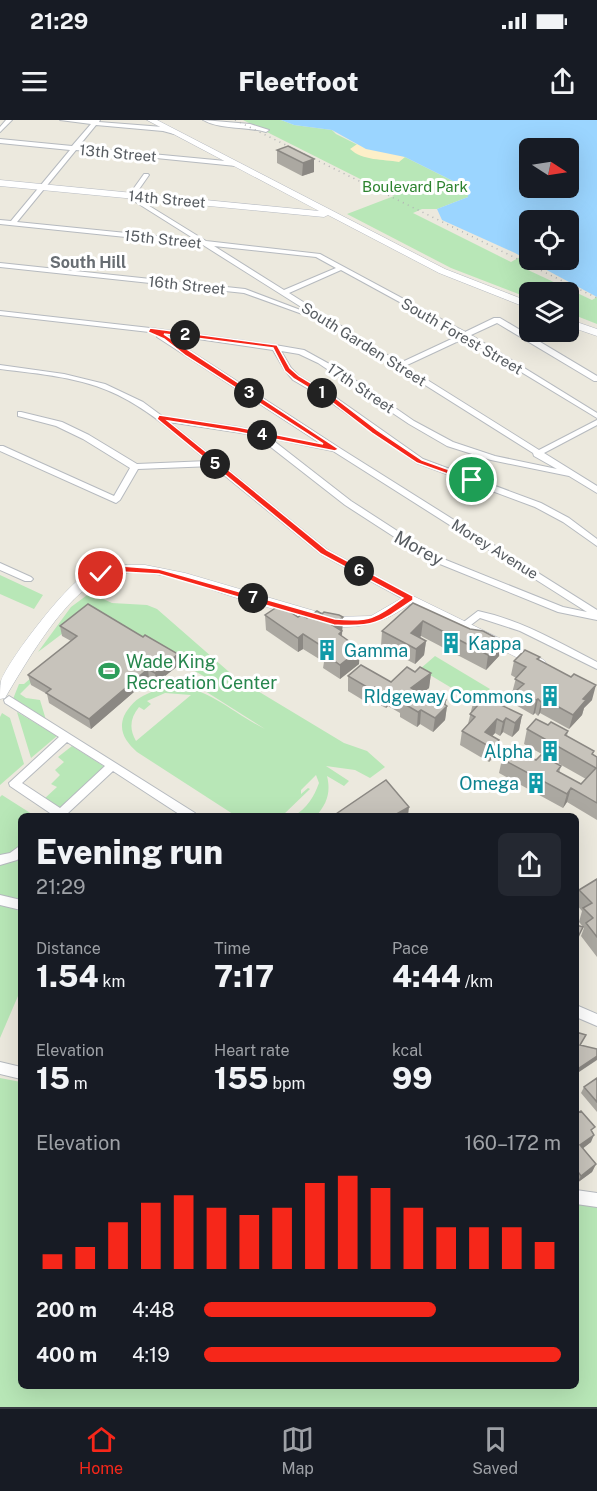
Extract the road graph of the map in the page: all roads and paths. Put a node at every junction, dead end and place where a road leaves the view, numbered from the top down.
1 (9, 120) edge
2 (63, 120) edge
3 (151, 120) edge
4 (206, 120) edge
5 (95, 121) edge
6 (0, 130) edge
7 (266, 130) dead end
8 (174, 132) junction
9 (0, 141) edge
10 (74, 149) junction
11 (236, 164) junction
12 (146, 175) dead end
13 (0, 183) edge
14 (43, 187) junction
15 (132, 195) junction
16 (333, 214) junction
17 (0, 222) edge
18 (13, 223) junction
19 (207, 243) junction
20 (325, 259) joint
21 (0, 265) edge
22 (341, 268) junction
23 (284, 293) junction
24 (519, 302) edge
25 (0, 313) edge
26 (333, 324) junction
27 (579, 326) edge
28 (150, 330) junction
29 (597, 333) edge
30 (465, 335) junction
31 (275, 347) junction
32 (400, 366) junction
33 (0, 367) edge
34 (597, 379) edge
35 (21, 414) dead end
36 (597, 416) edge
37 (159, 417) junction
38 (597, 422) edge
39 (265, 436) junction
40 (0, 448) edge
41 (335, 449) junction
42 (537, 453) junction
43 (214, 463) junction
44 (135, 467) junction
45 (571, 474) junction
46 (597, 490) edge
47 (597, 543) edge
48 (0, 566) edge
49 (28, 579) dead end
50 (410, 598) junction
51 (597, 615) edge
52 (464, 626) junction
53 (597, 666) edge
54 (554, 671) edge
55 (3, 691) edge
56 (66, 737) junction
57 (112, 766) junction
58 (58, 813) edge
59 (63, 813) edge
60 (186, 813) edge
61 (18, 853) edge
62 (0, 860) edge
63 (0, 900) edge
64 (18, 904) edge
65 (579, 1012) edge
66 (597, 1020) edge
67 (0, 1068) edge
68 (18, 1072) edge
69 (579, 1197) edge
70 (597, 1200) edge

1 - 6 street
2 - 5 street
3 - 8 street
4 - 7 street
5 - 8 street
5 - 10 street
8 - 11 street
9 - 10 street, 13th Street
10 - 11 street, 13th Street
10 - 14 street
11 - 16 street
12 - 15 street
13 - 14 street, 14th Street
14 - 15 street, 14th Street
14 - 18 street
15 - 16 street, 14th Street
15 - 19 street, South Garden Street
16 - 24 street
17 - 18 street, 15th Street
18 - 19 street, 15th Street
19 - 20 street, 15th Street
19 - 23 street, South Garden Street
20 - 22 street, South Forest Street
21 - 26 street, 16th Street
22 - 23 street
22 - 30 street, South Forest Street
23 - 26 street, South Garden Street
25 - 28 street, 17th Street
26 - 32 street, South Garden Street
27 - 29 street
28 - 31 street, 17th Street
28 - 41 street, Morey Avenue
30 - 32 street
30 - 34 street
30 - 36 street, South Forest Street
31 - 45 street, 17th Street
31 - 47 street
32 - 42 street, South Garden Street
33 - 37 street
35 - 44 street
37 - 39 street
37 - 43 street
38 - 42 street
39 - 41 street
39 - 51 street, Morey
40 - 44 street
41 - 51 street, Morey Avenue
42 - 45 street, South Garden Street
43 - 44 street
43 - 50 street
45 - 46 street, South Garden Street
48 - 49 street
50 - 52 street
50 - 55 street
52 - 53 street
52 - 54 street
55 - 56 street
56 - 57 street
56 - 58 street
57 - 59 street
57 - 60 street
61 - 62 street
63 - 64 street
65 - 66 street
67 - 68 street
69 - 70 street

